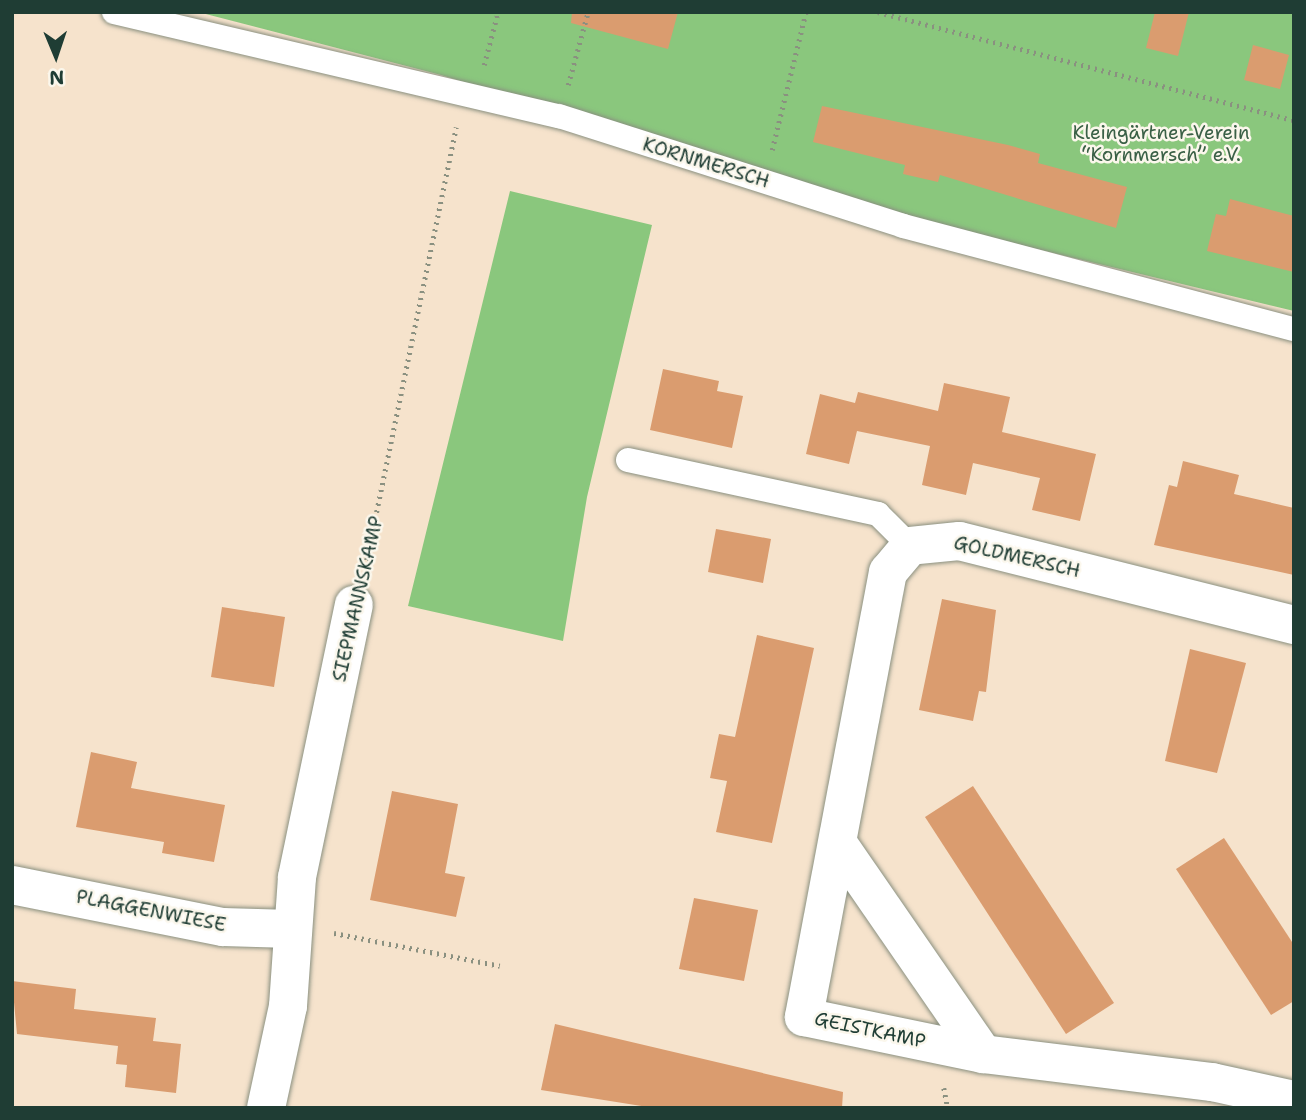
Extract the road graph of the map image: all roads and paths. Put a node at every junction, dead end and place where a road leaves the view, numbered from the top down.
1 (114, 12) edge
2 (498, 12) edge
3 (588, 12) edge
4 (806, 12) edge
5 (878, 12) edge
6 (469, 94) junction
7 (559, 116) junction
8 (1294, 120) edge
9 (777, 130) dead end
10 (1294, 329) edge
11 (628, 460) dead end
12 (910, 546) junction
13 (354, 605) joint
14 (1294, 625) edge
15 (839, 845) junction
16 (12, 885) edge
17 (291, 929) junction
18 (347, 934) dead end
19 (500, 966) dead end
20 (983, 1054) junction
21 (1294, 1100) edge
22 (266, 1108) edge

1 - 6 lane, KORNMERSCH
2 - 6 path, SIEPMANNSKAMP
3 - 7 path
4 - 9 path
5 - 8 path
6 - 7 lane, KORNMERSCH
6 - 13 path, SIEPMANNSKAMP
7 - 10 lane, KORNMERSCH
11 - 12 lane
12 - 14 street, GOLDMERSCH
12 - 15 street, GEISTKAMP
13 - 17 street, SIEPMANNSKAMP
15 - 20 street
15 - 20 street, GEISTKAMP
16 - 17 street, PLAGGENWIESE
17 - 22 street, SIEPMANNSKAMP
18 - 19 path
20 - 21 street, GEISTKAMP

